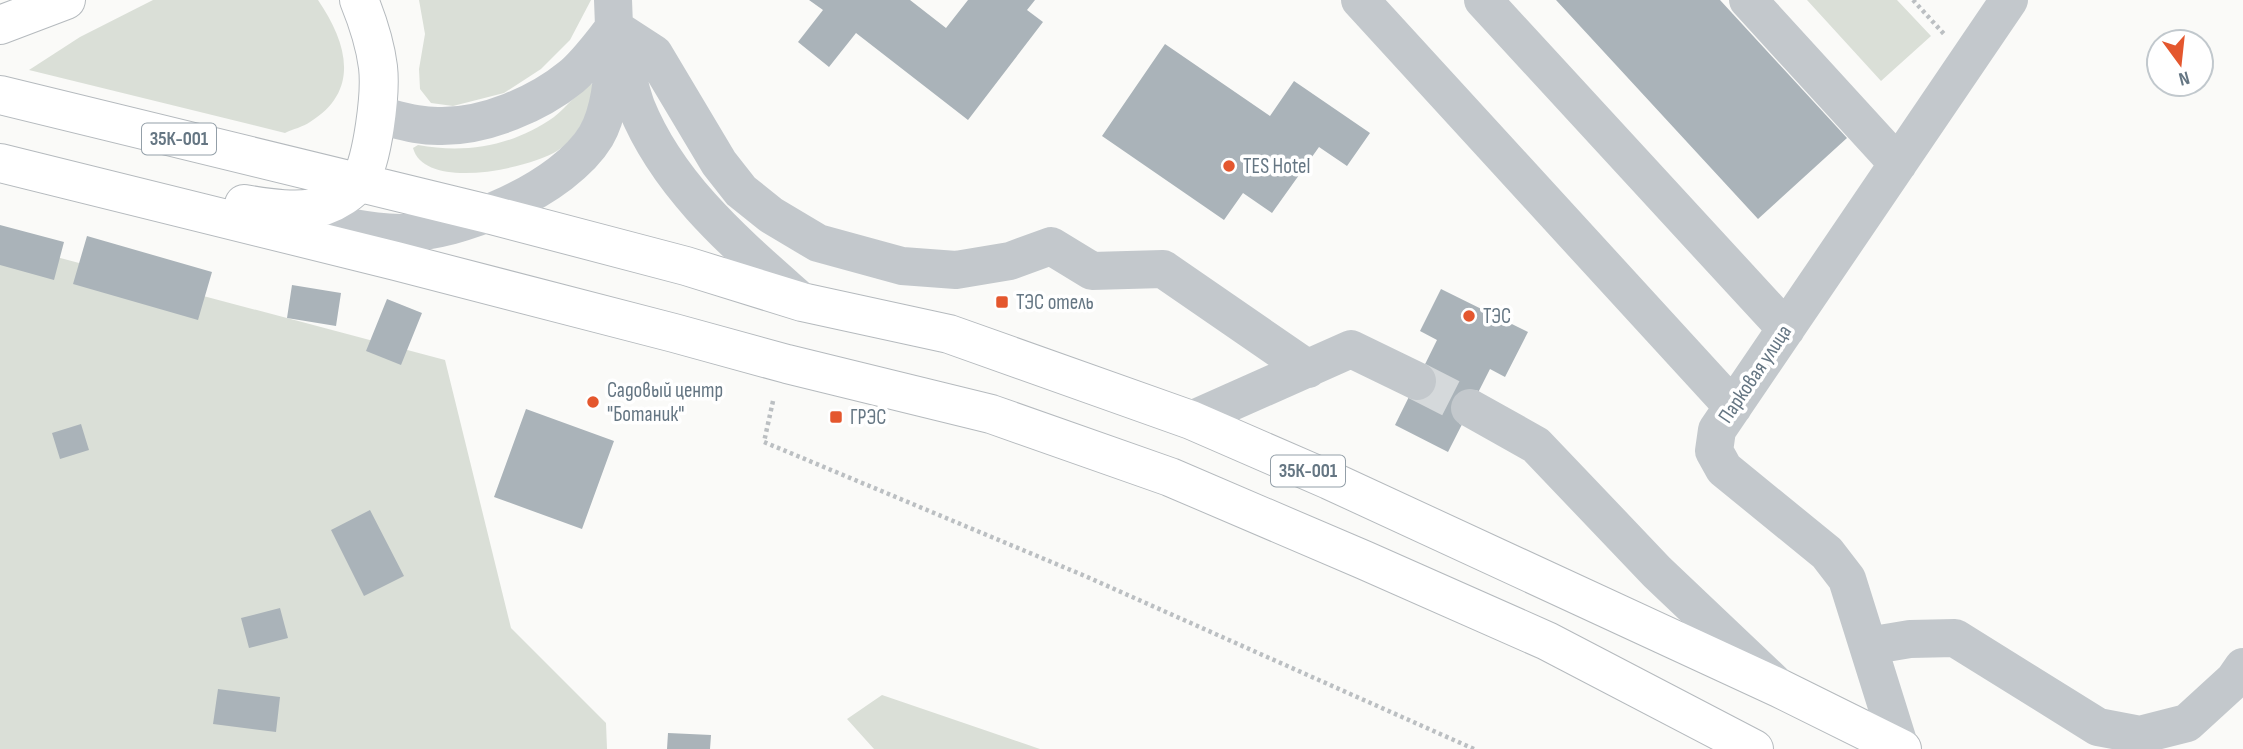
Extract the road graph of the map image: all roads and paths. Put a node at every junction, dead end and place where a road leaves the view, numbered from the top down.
1 (66, 0) edge
2 (359, 0) edge
3 (1360, 0) edge
4 (1483, 0) edge
5 (1913, 0) edge
6 (2009, 0) edge
7 (1749, 1) edge
8 (614, 14) edge
9 (0, 25) edge
10 (1945, 35) dead end
11 (0, 95) edge
12 (378, 115) junction
13 (0, 163) edge
14 (1898, 164) junction
15 (358, 182) junction
16 (261, 207) junction
17 (488, 214) junction
18 (802, 302) junction
19 (1786, 329) junction
20 (1308, 369) junction
21 (1417, 381) tunnel mouth
22 (774, 401) dead end
23 (1733, 407) junction
24 (1470, 408) tunnel mouth
25 (1191, 420) junction
26 (1868, 646) junction
27 (2243, 667) edge
28 (1779, 688) junction
29 (1474, 749) edge
30 (1754, 749) edge
31 (1901, 749) edge

1 - 9 main road
2 - 12 main road
3 - 23 street
4 - 19 street
5 - 10 path
6 - 14 street, Парковая улица
7 - 14 street
8 - 12 street
8 - 17 street
8 - 18 street
8 - 20 street
11 - 15 main road, 35К-001
12 - 15 main road
13 - 16 main road
13 - 30 main road
14 - 19 street, Парковая улица
15 - 16 main road
15 - 17 main road, 35К-001
16 - 17 street
17 - 18 main road, 35К-001
18 - 25 main road, 35К-001
19 - 23 street, Парковая улица
20 - 21 street
20 - 25 street
22 - 29 path
23 - 26 street, Парковая улица
24 - 28 street
25 - 28 main road, 35К-001
26 - 27 street
26 - 31 street, Парковая улица
28 - 31 main road, 35К-001

